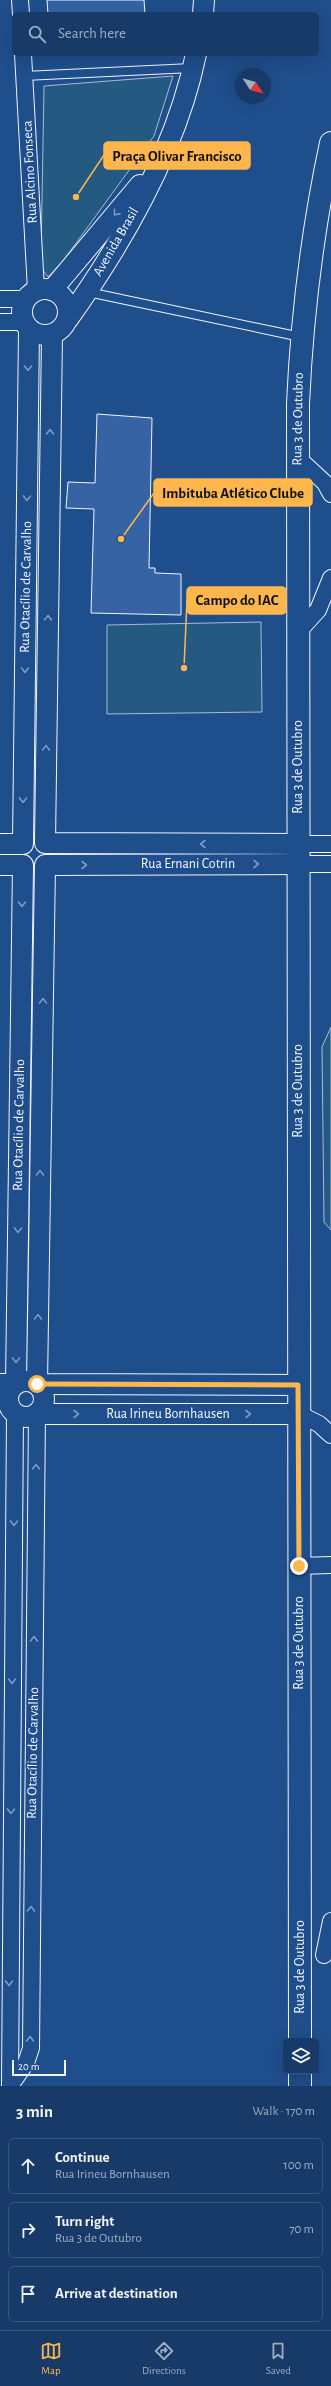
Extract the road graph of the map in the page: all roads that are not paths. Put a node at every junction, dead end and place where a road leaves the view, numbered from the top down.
1 (20, 0) edge
2 (204, 0) edge
3 (21, 12) edge
4 (203, 12) edge
5 (23, 56) edge
6 (195, 61) edge
7 (24, 76) junction
8 (331, 143) edge
9 (159, 162) junction
10 (87, 292) junction
11 (38, 293) junction
12 (0, 299) edge
13 (68, 319) junction
14 (0, 322) edge
15 (26, 326) junction
16 (52, 335) junction
17 (301, 338) junction
18 (297, 456) junction
19 (27, 458) junction
20 (50, 459) junction
21 (331, 494) edge
22 (26, 567) junction
23 (49, 567) junction
24 (331, 578) edge
25 (298, 632) junction
26 (24, 700) junction
27 (47, 700) junction
28 (45, 843) junction
29 (0, 844) edge
30 (23, 844) junction
31 (148, 844) junction
32 (331, 844) edge
33 (298, 854) junction
34 (331, 864) edge
35 (0, 865) edge
36 (23, 865) junction
37 (45, 865) junction
38 (150, 865) junction
39 (42, 1035) junction
40 (20, 1036) junction
41 (18, 1207) junction
42 (40, 1207) junction
43 (8, 1384) edge
44 (37, 1384) junction
45 (171, 1384) junction
46 (298, 1385) junction
47 (8, 1414) edge
48 (37, 1414) junction
49 (172, 1414) junction
50 (299, 1414) junction
51 (331, 1435) edge
52 (14, 1497) junction
53 (36, 1497) junction
54 (331, 1565) edge
55 (299, 1566) junction
56 (12, 1662) junction
57 (34, 1663) junction
58 (12, 1720) junction
59 (33, 1720) junction
60 (331, 1921) edge
61 (5, 1932) edge
62 (30, 1932) junction
63 (5, 1954) edge
64 (30, 1954) junction
65 (300, 1955) junction
66 (328, 1955) edge
67 (300, 2038) edge
68 (300, 2074) edge
69 (10, 2086) edge
70 (300, 2086) edge

1 - 3 street
2 - 4 street
5 - 7 street, Rua Alcino Fonseca
6 - 7 lane
6 - 9 street, Avenida Brasil
7 - 11 street, Rua Alcino Fonseca
8 - 17 main road, Rua 3 de Outubro
9 - 10 street, Avenida Brasil
9 -> 11 street, Avenida Brasil
10 - 13 street, Avenida Brasil
10 - 17 lane
11 - 12 street
11 - 13 street
11 - 15 street
13 - 16 street
14 - 15 street
15 - 16 street
15 -> 19 street, Rua Otacílio de Carvalho
20 -> 16 street, Rua Otacílio de Carvalho
17 - 18 main road, Rua 3 de Outubro
18 - 21 street
18 - 25 main road, Rua 3 de Outubro
19 - 20 street
19 -> 22 street, Rua Otacílio de Carvalho
20 - 23 street, Rua Otacílio de Carvalho
22 - 23 street
22 -> 26 street, Rua Otacílio de Carvalho
27 -> 23 street, Rua Otacílio de Carvalho
24 - 25 street
25 - 33 main road, Rua 3 de Outubro
26 - 27 street
26 -> 30 street, Rua Otacílio de Carvalho
28 -> 27 street, Rua Otacílio de Carvalho
28 - 30 street
28 - 31 street, Rua Ernani Cotrin
28 - 37 street
29 - 30 street
30 - 36 street
33 -> 31 street, Rua Ernani Cotrin
31 - 38 street
32 - 33 street, Rua Ernani Cotrin
33 - 34 street, Rua Ernani Cotrin
38 -> 33 street, Rua Ernani Cotrin
33 - 46 main road, Rua 3 de Outubro
35 - 36 street
36 - 37 street
36 -> 40 street, Rua Otacílio de Carvalho
37 -> 38 street, Rua Ernani Cotrin
39 -> 37 street, Rua Otacílio de Carvalho
39 - 40 street
42 -> 39 street, Rua Otacílio de Carvalho
40 - 41 street, Rua Otacílio de Carvalho
41 - 42 street
41 -> 43 street, Rua Otacílio de Carvalho
44 -> 42 street, Rua Otacílio de Carvalho
43 - 44 street
43 - 47 street
44 - 45 street
44 - 48 street
45 - 46 street
45 - 49 street
46 - 50 main road, Rua 3 de Outubro
47 - 48 street, Rua Irineu Bornhausen
47 - 52 street, Rua Otacílio de Carvalho
48 -> 49 street, Rua Irineu Bornhausen
53 -> 48 street, Rua Otacílio de Carvalho
49 -> 50 street, Rua Irineu Bornhausen
50 - 51 street
50 - 55 main road, Rua 3 de Outubro
52 - 53 street
52 -> 56 street, Rua Otacílio de Carvalho
57 -> 53 street, Rua Otacílio de Carvalho
54 - 55 street
55 - 65 main road, Rua 3 de Outubro
56 - 57 street
56 -> 58 street, Rua Otacílio de Carvalho
57 - 59 street, Rua Otacílio de Carvalho
58 - 59 street
58 -> 61 street, Rua Otacílio de Carvalho
62 -> 59 street, Rua Otacílio de Carvalho
60 - 66 street
61 - 62 street
61 - 63 street, Rua Otacílio de Carvalho
62 - 64 street, Rua Otacílio de Carvalho
63 - 64 street
63 -> 69 street, Rua Otacílio de Carvalho
69 -> 64 street, Rua Otacílio de Carvalho
65 - 66 street
65 - 67 main road, Rua 3 de Outubro
68 - 70 main road

